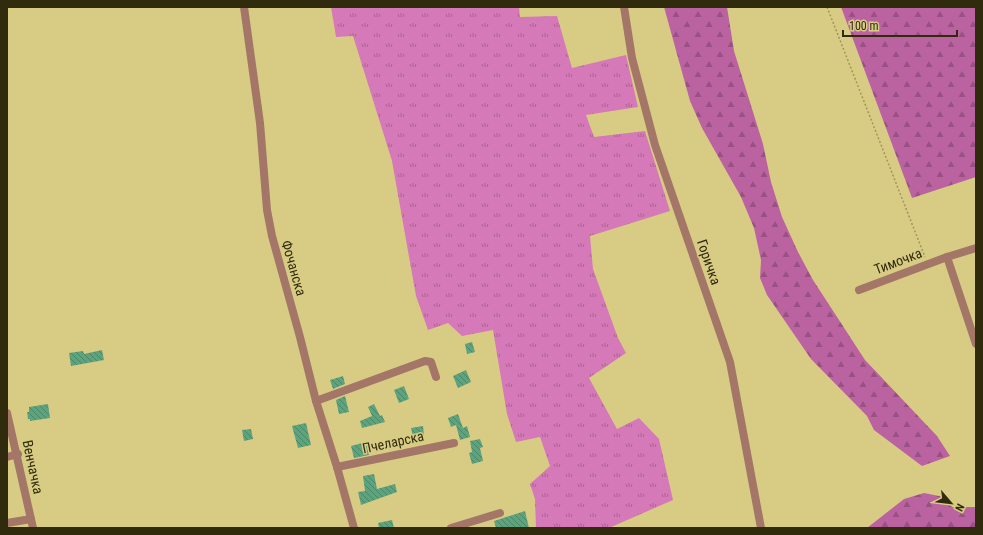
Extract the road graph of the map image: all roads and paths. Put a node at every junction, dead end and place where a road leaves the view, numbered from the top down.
1 (244, 7) edge
2 (624, 7) edge
3 (827, 7) edge
4 (976, 248) edge
5 (947, 257) junction
6 (928, 263) junction
7 (859, 290) dead end
8 (976, 344) edge
9 (436, 378) dead end
10 (316, 401) junction
11 (7, 412) edge
12 (454, 442) dead end
13 (18, 454) junction
14 (7, 456) edge
15 (337, 467) junction
16 (500, 513) dead end
17 (30, 519) junction
18 (7, 523) edge
19 (33, 528) edge
20 (354, 528) edge
21 (451, 528) edge
22 (760, 528) edge

1 - 10 street, Фочанска
2 - 22 street, Горичка
3 - 6 path
4 - 5 street, Тимочка
5 - 6 street, Тимочка
5 - 8 street
6 - 7 street, Тимочка
9 - 10 street
10 - 15 street, Фочанска
11 - 13 street, Венчачка
12 - 15 street, Пчеларска
13 - 14 street
13 - 17 street, Венчачка
15 - 20 street, Фочанска
16 - 21 street
17 - 18 street
17 - 19 street, Венчачка

